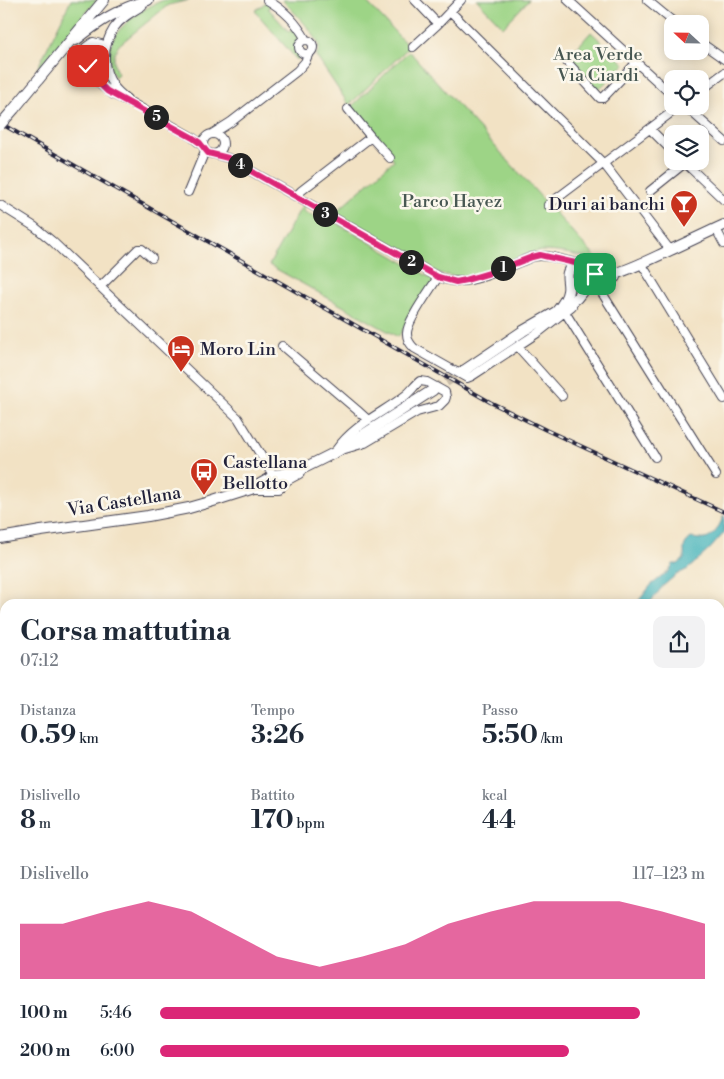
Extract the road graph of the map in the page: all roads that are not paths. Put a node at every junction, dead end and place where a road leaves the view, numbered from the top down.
1 (104, 0) edge
2 (148, 0) edge
3 (153, 0) edge
4 (267, 0) edge
5 (415, 0) edge
6 (461, 0) edge
7 (568, 0) edge
8 (647, 0) edge
9 (450, 11) junction
10 (665, 15) edge
11 (438, 24) junction
12 (412, 47) dead end
13 (709, 48) edge
14 (105, 52) junction
15 (60, 54) junction
16 (724, 59) edge
17 (566, 62) dead end
18 (637, 62) junction
19 (724, 73) edge
20 (709, 84) edge
21 (664, 87) edge
22 (132, 104) junction
23 (348, 109) dead end
24 (668, 115) edge
25 (695, 115) edge
26 (0, 125) edge
27 (650, 129) junction
28 (212, 134) junction
29 (371, 137) junction
30 (724, 141) edge
31 (664, 143) edge
32 (204, 145) junction
33 (222, 148) junction
34 (214, 154) junction
35 (228, 158) junction
36 (390, 158) dead end
37 (604, 164) junction
38 (675, 170) edge
39 (692, 170) edge
40 (650, 191) dead end
41 (188, 192) dead end
42 (296, 196) junction
43 (724, 200) edge
44 (0, 205) edge
45 (548, 205) dead end
46 (720, 227) edge
47 (724, 244) edge
48 (670, 250) junction
49 (152, 258) dead end
50 (555, 258) junction
51 (642, 263) junction
52 (585, 266) junction
53 (624, 271) junction
54 (438, 277) junction
55 (613, 279) junction
56 (568, 280) junction
57 (588, 286) junction
58 (100, 287) junction
59 (606, 298) junction
60 (561, 312) junction
61 (282, 346) dead end
62 (518, 347) junction
63 (462, 372) tunnel mouth
64 (433, 390) tunnel mouth
65 (562, 396) dead end
66 (724, 399) edge
67 (368, 420) junction
68 (336, 452) junction
69 (655, 457) dead end
70 (716, 475) dead end
71 (275, 480) junction
72 (0, 538) edge

1 - 15 street
2 - 15 street
3 - 14 street
4 - 28 street
5 - 11 street
6 - 9 street
7 - 18 street
8 - 10 street
9 - 11 street
9 - 37 street
11 - 12 street
13 - 16 street
14 - 22 street
14 - 22 street
15 - 26 street, bridge
17 - 18 street
18 - 21 street
19 - 20 street
22 - 32 street
23 - 29 street
24 - 27 street
25 - 30 street
27 - 31 street
27 - 37 street
28 - 32 street
28 - 33 street
29 - 36 street
29 - 42 street
32 - 34 street
32 - 41 street
33 - 34 street
33 - 35 street
34 - 35 street
35 - 42 street
37 - 45 street
37 - 48 street
38 - 40 street
39 - 43 street
42 - 54 street
44 - 58 street
46 - 47 street
46 - 48 street
48 - 51 street
49 - 58 street
50 - 52 street
50 - 54 street
50 - 56 street
51 - 53 street
51 - 66 street
52 - 53 street
52 - 56 street
52 - 57 street
53 - 55 street
54 - 62 street
55 - 57 street
55 - 59 street
56 - 57 street
56 - 60 street
57 - 59 street
57 - 60 street
58 - 71 street
59 - 70 street
60 - 62 street
60 - 63 street
60 - 69 street
61 - 67 street
62 - 65 street
64 - 68 street
67 - 68 street
67 - 68 street
68 - 71 street
71 - 72 street, Via Castellana

